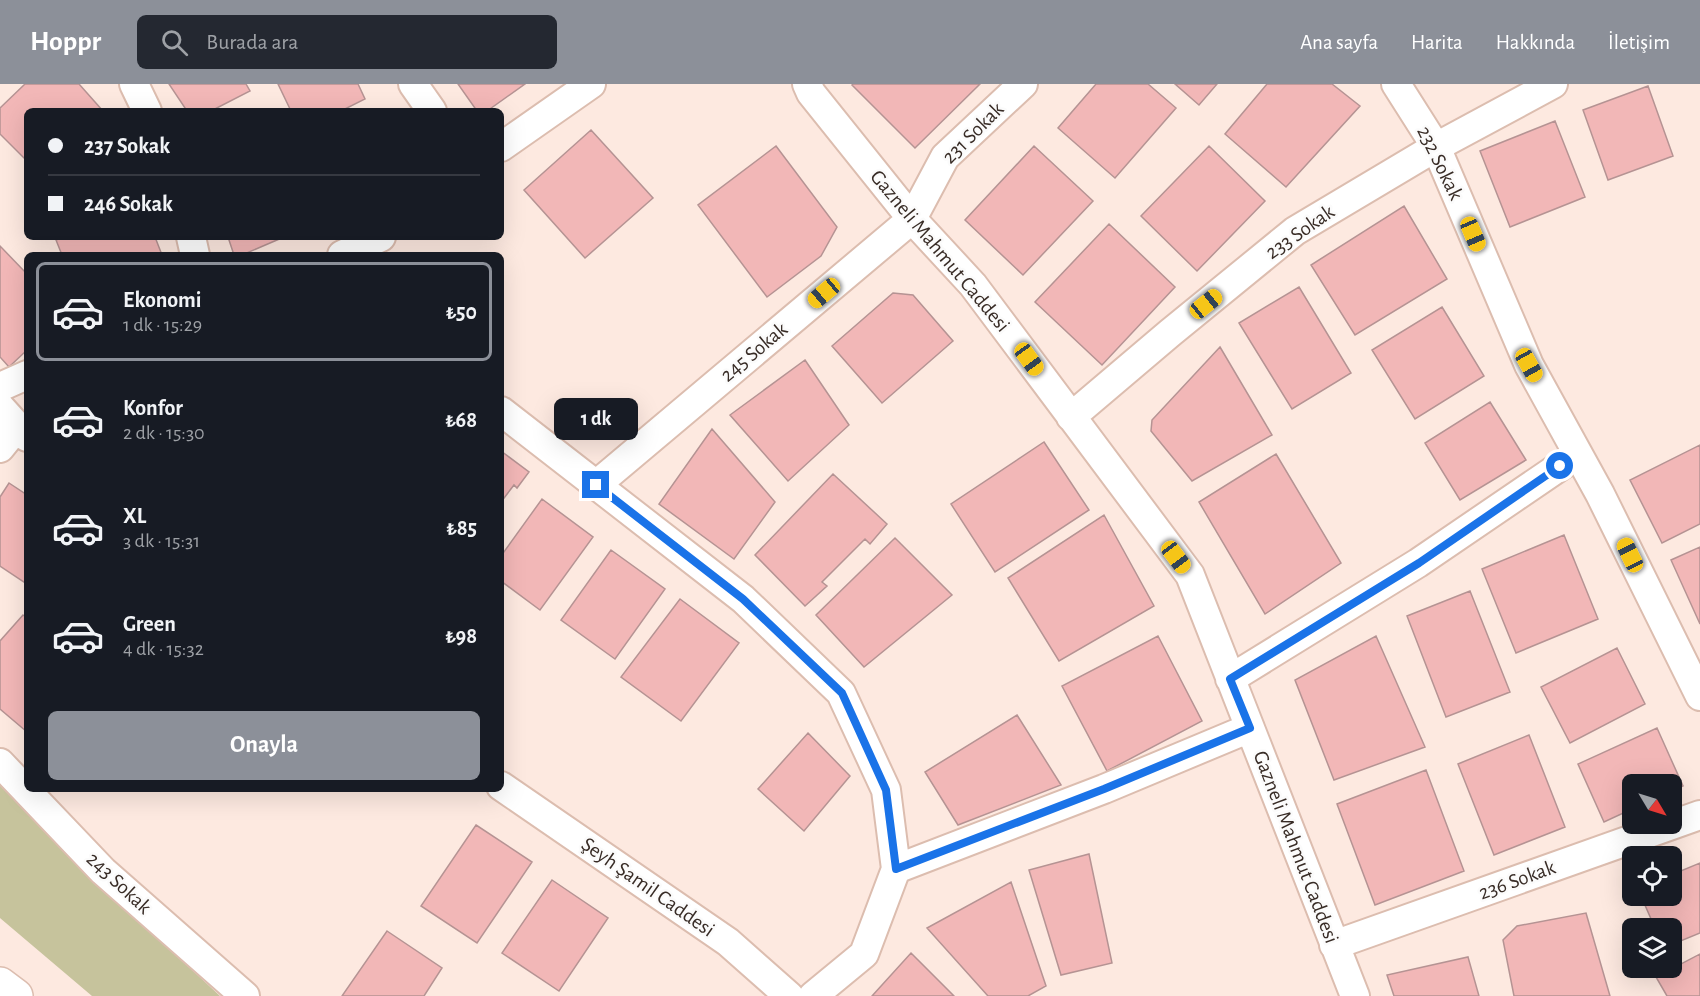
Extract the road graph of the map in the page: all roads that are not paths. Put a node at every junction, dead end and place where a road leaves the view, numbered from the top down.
1 (134, 84) edge
2 (413, 84) edge
3 (591, 84) edge
4 (807, 84) edge
5 (1023, 84) edge
6 (1396, 84) edge
7 (1553, 84) edge
8 (146, 108) edge
9 (430, 108) edge
10 (504, 145) edge
11 (1436, 147) junction
12 (912, 219) junction
13 (374, 240) edge
14 (348, 252) edge
15 (24, 376) edge
16 (0, 387) edge
17 (504, 413) edge
18 (1071, 417) junction
19 (1578, 454) junction
20 (596, 485) junction
21 (1230, 679) junction
22 (1700, 696) edge
23 (1250, 728) junction
24 (0, 763) edge
25 (24, 788) edge
26 (504, 788) edge
27 (27, 792) edge
28 (1700, 815) edge
29 (896, 869) junction
30 (1334, 945) junction
31 (0, 984) edge
32 (16, 996) edge
33 (245, 996) edge
34 (789, 996) edge
35 (813, 996) edge
36 (1355, 996) edge

1 - 8 street
2 - 9 street
3 - 10 street
4 - 12 street, Gazneli Mahmut Caddesi
5 - 12 street, 231 Sokak
6 - 11 street, 232 Sokak
7 - 11 street, 233 Sokak
11 - 18 street, 233 Sokak
11 - 19 street, 232 Sokak
12 - 18 street, Gazneli Mahmut Caddesi
12 - 20 street, 245 Sokak
13 - 14 street
15 - 16 street
17 - 20 street
18 - 21 street, Gazneli Mahmut Caddesi
19 - 21 street
19 - 22 street, 232 Sokak
20 - 29 street
21 - 23 street, Gazneli Mahmut Caddesi
23 - 29 street
23 - 30 street, Gazneli Mahmut Caddesi
24 - 25 street, 243 Sokak
26 - 34 street, Şeyh Şamil Caddesi
27 - 33 street, 243 Sokak
28 - 30 street, 236 Sokak
29 - 35 street
30 - 36 street, Gazneli Mahmut Caddesi
31 - 32 highway

